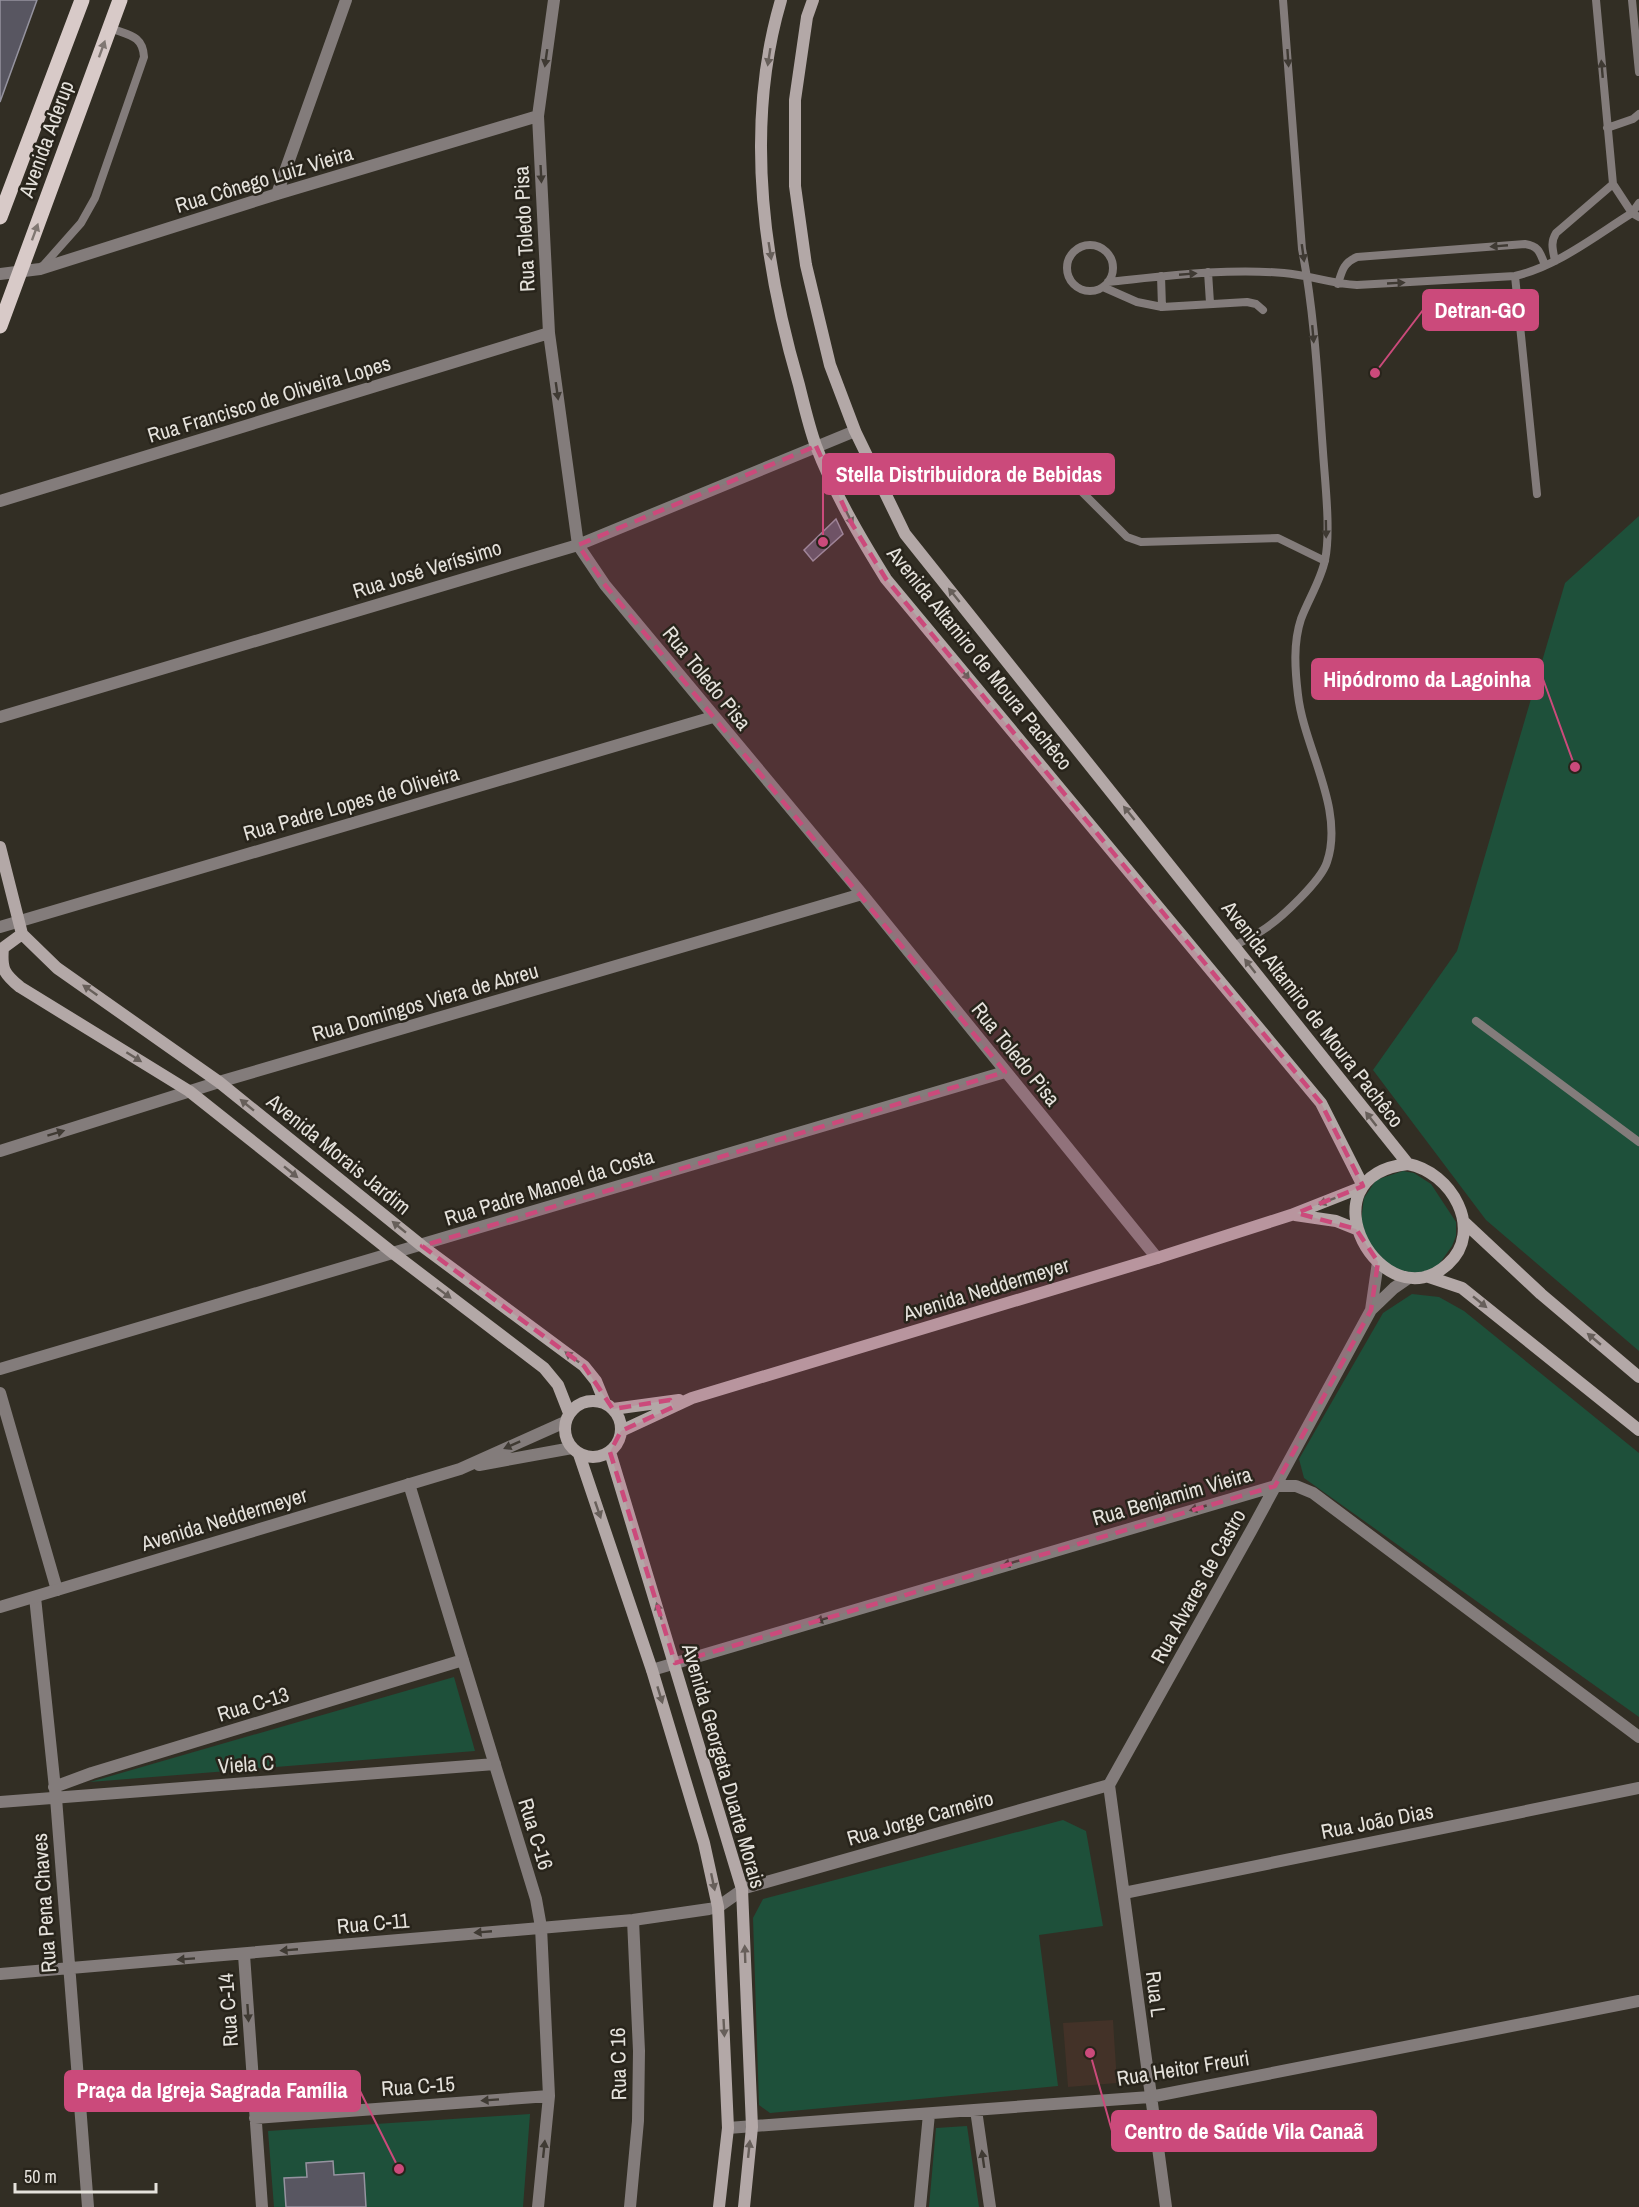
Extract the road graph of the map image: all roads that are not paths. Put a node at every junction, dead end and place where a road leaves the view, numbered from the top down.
1 (82, 0) edge
2 (120, 0) edge
3 (346, 0) edge
4 (554, 0) edge
5 (781, 0) edge
6 (813, 0) edge
7 (1283, 0) edge
8 (1596, 0) edge
9 (1632, 0) edge
10 (110, 27) junction
11 (1639, 72) edge
12 (1639, 114) edge
13 (538, 116) junction
14 (1606, 128) junction
15 (1612, 184) junction
16 (277, 194) junction
17 (1639, 203) edge
18 (1635, 215) edge
19 (0, 217) edge
20 (1556, 261) junction
21 (1545, 266) junction
22 (40, 269) junction
23 (1208, 272) junction
24 (20, 273) junction
25 (0, 274) edge
26 (1161, 276) junction
27 (1307, 276) junction
28 (1515, 276) junction
29 (1338, 284) junction
30 (1106, 285) junction
31 (1210, 303) junction
32 (1162, 307) junction
33 (1263, 310) dead end
34 (0, 326) edge
35 (549, 333) junction
36 (855, 431) junction
37 (816, 446) junction
38 (1067, 477) dead end
39 (1537, 494) dead end
40 (0, 501) edge
41 (578, 544) junction
42 (1325, 561) junction
43 (0, 717) edge
44 (713, 717) junction
45 (0, 847) edge
46 (862, 894) junction
47 (20, 920) junction
48 (0, 927) edge
49 (22, 934) junction
50 (1234, 946) junction
51 (1476, 1021) dead end
52 (1005, 1072) junction
53 (219, 1082) junction
54 (189, 1091) junction
55 (1639, 1142) edge
56 (0, 1150) edge
57 (1408, 1164) junction
58 (1362, 1187) junction
59 (1291, 1215) junction
60 (1464, 1222) junction
61 (1356, 1229) junction
62 (422, 1246) junction
63 (393, 1253) junction
64 (1157, 1258) junction
65 (1378, 1262) junction
66 (1428, 1277) junction
67 (1407, 1279) junction
68 (1371, 1310) junction
69 (0, 1370) edge
70 (1639, 1377) edge
71 (0, 1393) edge
72 (692, 1398) junction
73 (609, 1406) junction
74 (567, 1418) junction
75 (1639, 1430) edge
76 (621, 1431) junction
77 (576, 1451) junction
78 (610, 1452) junction
79 (460, 1468) junction
80 (409, 1484) junction
81 (1275, 1486) junction
82 (57, 1590) junction
83 (35, 1597) junction
84 (0, 1607) edge
85 (463, 1660) junction
86 (675, 1663) junction
87 (652, 1670) junction
88 (1639, 1737) edge
89 (495, 1764) junction
90 (706, 1770) junction
91 (684, 1776) junction
92 (1109, 1785) junction
93 (1639, 1788) edge
94 (55, 1792) junction
95 (0, 1802) edge
96 (742, 1889) junction
97 (1124, 1893) junction
98 (718, 1907) junction
99 (633, 1920) junction
100 (541, 1927) junction
101 (244, 1954) junction
102 (68, 1968) junction
103 (0, 1974) edge
104 (1639, 2001) edge
105 (549, 2096) junction
106 (1150, 2097) junction
107 (976, 2110) junction
108 (929, 2114) junction
109 (255, 2118) junction
110 (752, 2127) junction
111 (728, 2128) junction
112 (88, 2207) edge
113 (262, 2207) edge
114 (538, 2207) edge
115 (630, 2207) edge
116 (719, 2207) edge
117 (744, 2207) edge
118 (920, 2207) edge
119 (990, 2207) edge
120 (1166, 2207) edge

1 - 19 main road, Avenida Aderup
2 - 10 main road, Avenida Aderup
3 - 16 street
4 -> 13 street, Rua Toledo Pisa
5 -> 37 main road, Avenida Altamiro de Moura Pachêco
6 - 36 main road, Avenida Altamiro de Moura Pachêco
7 -> 27 lane
14 -> 8 lane
9 - 11 lane
10 - 22 lane
24 -> 10 main road, Avenida Aderup
12 - 14 lane
13 - 16 street, Rua Cônego Luiz Vieira
13 -> 35 street, Rua Toledo Pisa
14 - 15 lane
15 - 18 lane
15 - 20 lane
16 - 22 street, Rua Cônego Luiz Vieira
17 - 18 lane
18 - 20 lane
20 - 21 lane
21 - 28 lane
21 -> 29 lane
22 - 24 street, Rua Cônego Luiz Vieira
26 -> 23 lane
23 - 27 lane
23 - 31 lane
24 - 25 street, Rua Cônego Luiz Vieira
24 - 34 main road, Avenida Aderup
26 - 30 lane
26 - 32 lane
27 - 29 lane
27 -> 42 lane
29 -> 28 lane
28 - 39 lane
30 - 30 lane
30 - 32 lane
31 - 32 lane
31 - 33 lane
35 - 40 street, Rua Francisco de Oliveira Lopes
35 -> 41 street, Rua Toledo Pisa
36 - 37 street, Rua José Veríssimo
50 -> 36 main road, Avenida Altamiro de Moura Pachêco
37 - 41 street, Rua José Veríssimo
37 -> 58 main road, Avenida Altamiro de Moura Pachêco
38 - 42 lane
41 - 43 street, Rua José Veríssimo
41 - 44 street, Rua Toledo Pisa
42 - 50 lane
44 - 46 street, Rua Toledo Pisa
44 - 47 street, Rua Padre Lopes de Oliveira
45 - 47 main road
46 - 52 street, Rua Toledo Pisa
46 - 53 street, Rua Domingos Viera de Abreu
47 - 48 street, Rua Padre Lopes de Oliveira
47 - 49 main road
53 -> 49 main road, Avenida Morais Jardim
49 -> 54 main road, Avenida Morais Jardim
57 -> 50 main road, Avenida Altamiro de Moura Pachêco
51 - 55 lane
52 - 62 street, Rua Padre Manoel da Costa
52 - 64 street, Rua Toledo Pisa
53 - 54 street, Rua Domingos Viera de Abreu
62 -> 53 main road, Avenida Morais Jardim
56 -> 54 street, Rua Domingos Viera de Abreu
54 -> 63 main road, Avenida Morais Jardim
57 - 58 main road
57 - 60 main road
58 -> 59 main road, Avenida Neddermeyer
58 - 61 main road
59 - 61 main road, Avenida Neddermeyer
59 - 64 main road, Avenida Neddermeyer
60 - 66 main road
70 -> 60 main road
61 - 65 main road
62 - 63 street, Rua Padre Manoel da Costa
73 -> 62 main road, Avenida Morais Jardim
63 - 69 street, Rua Padre Manoel da Costa
63 -> 74 main road, Avenida Morais Jardim
64 - 72 main road, Avenida Neddermeyer
65 - 67 main road
65 - 68 street, Rua Alvares de Castro
66 - 67 main road
66 -> 75 main road
67 - 68 street, Rua Alvares de Castro
68 - 81 street, Rua Alvares de Castro
71 - 82 street
72 - 73 main road, Avenida Neddermeyer
72 - 76 main road, Avenida Neddermeyer
73 - 74 main road
73 - 76 main road
74 - 77 main road
74 -> 79 street, Avenida Neddermeyer
76 - 78 main road
77 - 78 main road
77 - 79 street, Avenida Neddermeyer
77 -> 87 main road, Avenida Georgeta Duarte Morais
86 -> 78 main road, Avenida Georgeta Duarte Morais
79 - 80 street, Avenida Neddermeyer
80 - 82 street, Avenida Neddermeyer
80 - 85 street, Rua C-16
81 -> 86 street, Rua Benjamim Vieira
81 - 88 street, Rua Benjamim Vieira
81 - 92 street, Rua Alvares de Castro
82 - 83 street, Avenida Neddermeyer
83 - 84 street, Avenida Neddermeyer
83 - 94 street, Rua Pena Chaves
85 - 89 street, Rua C-16
85 - 94 street, Rua C-13
86 - 87 street, Rua Benjamim Vieira
86 - 90 main road, Avenida Georgeta Duarte Morais
87 -> 91 main road, Avenida Georgeta Duarte Morais
89 - 94 street, Viela C
89 - 100 street, Rua C-16
90 - 91 main road
90 - 96 main road, Avenida Georgeta Duarte Morais
91 -> 98 main road, Avenida Georgeta Duarte Morais
92 - 96 street, Rua Jorge Carneiro
92 - 97 street, Rua L
93 - 97 street, Rua João Dias
94 - 95 street, Viela C
94 - 102 street, Rua Pena Chaves
96 - 98 street, Rua C-11
110 -> 96 main road, Avenida Georgeta Duarte Morais
97 - 106 street, Rua L
98 - 99 street, Rua C-11
98 -> 111 main road, Avenida Georgeta Duarte Morais
99 - 100 street, Rua C-11
99 - 115 street, Rua C 16
100 -> 101 street, Rua C-11
100 - 105 street, Rua C-16
101 -> 102 street, Rua C-11
101 -> 109 street, Rua C-14
102 - 103 street, Rua C-11
102 - 112 street, Rua Pena Chaves
104 - 106 street, Rua Heitor Freuri
105 -> 109 street, Rua C-15
114 -> 105 street, Rua C-16
106 - 107 street, Rua Heitor Freuri
106 - 120 street, Rua L
107 - 108 street, Rua Heitor Freuri
119 -> 107 street
108 - 110 street, Rua Heitor Freuri
108 - 118 street
109 - 113 street, Rua C-14
110 - 111 street, Rua Heitor Freuri
117 -> 110 main road, Avenida Georgeta Duarte Morais
111 - 116 main road, Avenida Georgeta Duarte Morais

